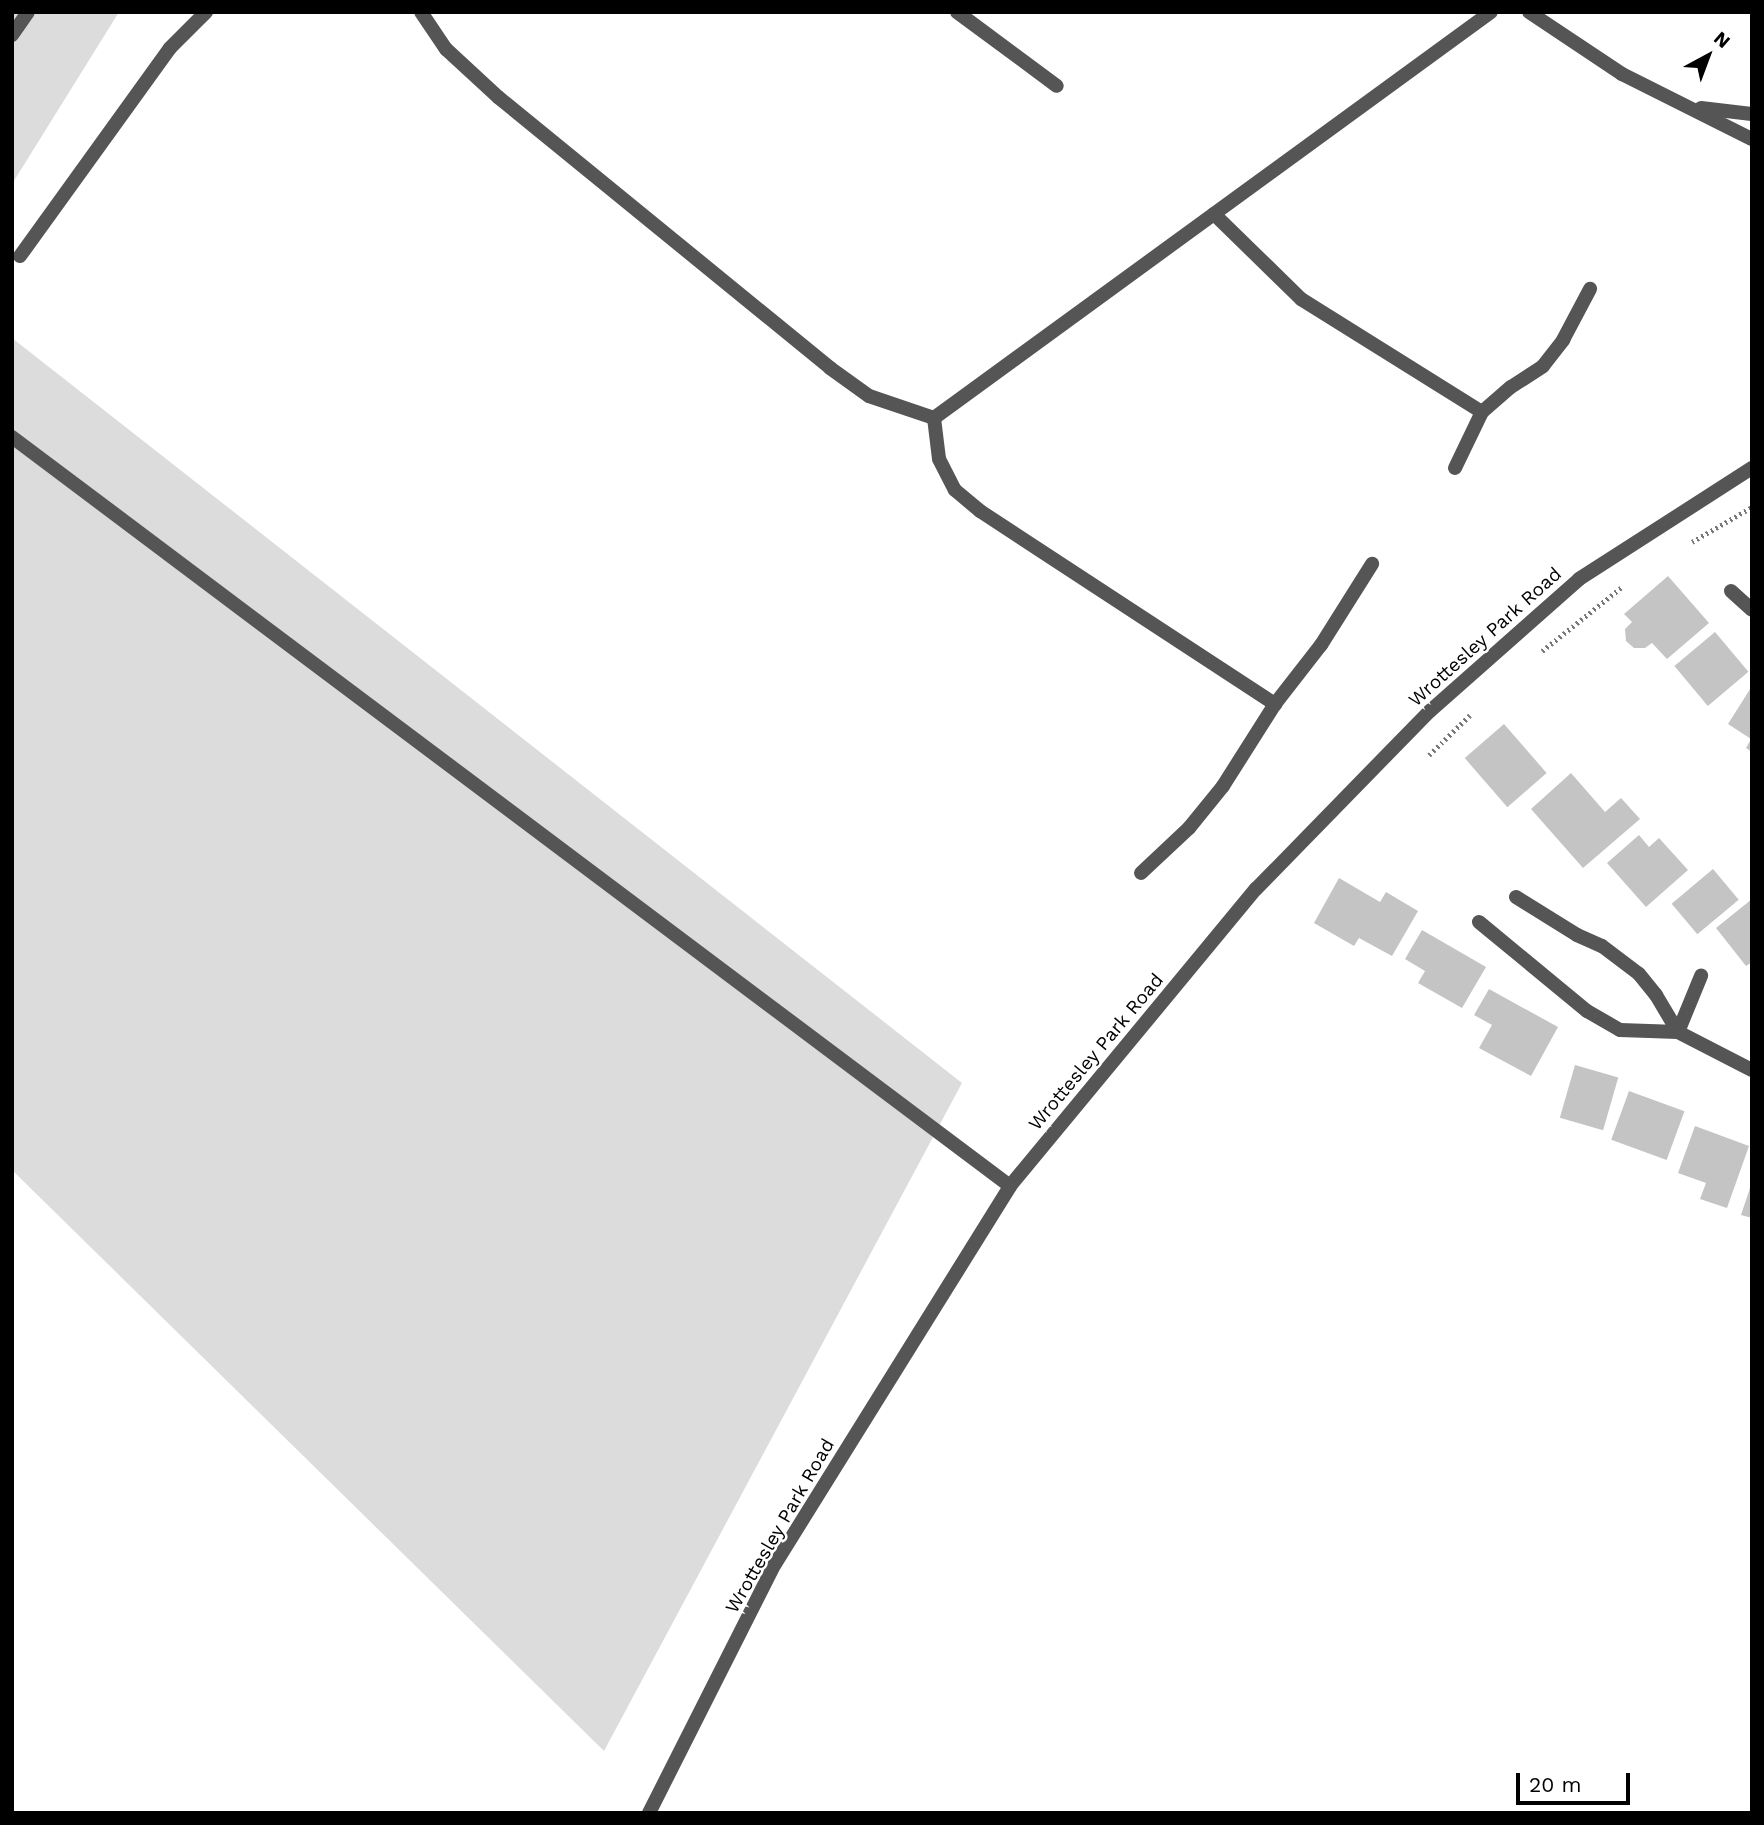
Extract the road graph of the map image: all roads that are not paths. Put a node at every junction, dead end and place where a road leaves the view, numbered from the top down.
1 (28, 12) edge
2 (206, 12) edge
3 (421, 12) edge
4 (957, 12) edge
5 (1491, 12) edge
6 (1529, 12) edge
7 (12, 35) edge
8 (1057, 86) dead end
9 (1693, 108) junction
10 (1752, 114) edge
11 (1752, 139) edge
12 (1214, 214) junction
13 (20, 256) dead end
14 (1590, 289) dead end
15 (1482, 412) junction
16 (934, 418) junction
17 (12, 437) edge
18 (1455, 468) dead end
19 (1752, 468) edge
20 (1371, 564) dead end
21 (1731, 592) dead end
22 (1752, 610) edge
23 (1275, 704) junction
24 (1141, 873) dead end
25 (1516, 897) dead end
26 (1479, 922) dead end
27 (1701, 976) dead end
28 (1678, 1032) junction
29 (1752, 1070) edge
30 (1010, 1186) junction
31 (649, 1813) edge

1 - 7 street
2 - 13 street
3 - 16 street
4 - 8 street
5 - 12 street
6 - 9 street
9 - 10 street
9 - 11 street
12 - 15 street
12 - 16 street
14 - 15 street
15 - 18 street
16 - 23 street
17 - 30 street
19 - 30 street, Wrottesley Park Road
20 - 23 street
21 - 22 street
23 - 24 street
25 - 28 street
26 - 28 street
27 - 28 street
28 - 29 street
30 - 31 street, Wrottesley Park Road

